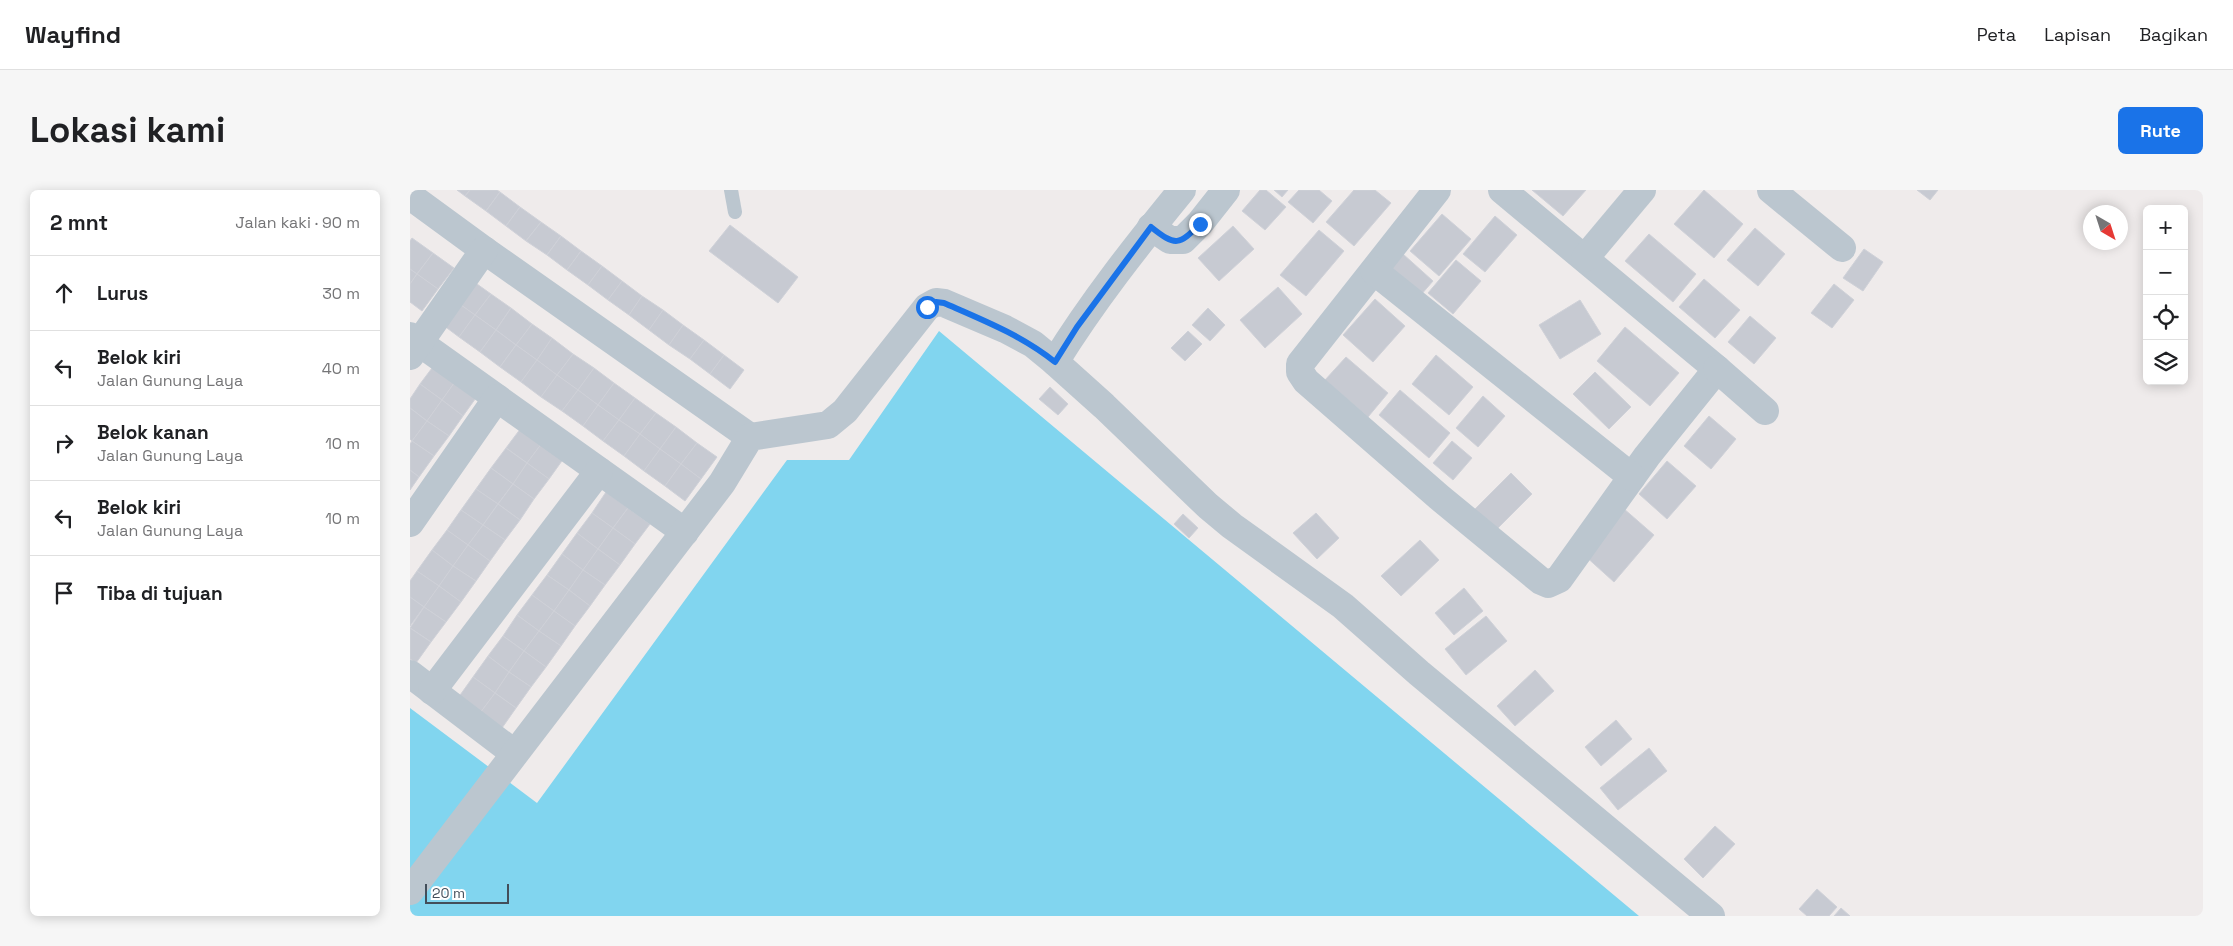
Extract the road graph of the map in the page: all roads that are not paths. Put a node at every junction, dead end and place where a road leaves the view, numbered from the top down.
1 (731, 190) edge
2 (1182, 190) edge
3 (1226, 190) edge
4 (1437, 190) edge
5 (1502, 190) edge
6 (1642, 190) edge
7 (1772, 190) edge
8 (410, 196) edge
9 (735, 212) dead end
10 (1160, 233) junction
11 (1842, 248) dead end
12 (484, 250) junction
13 (1585, 258) junction
14 (1374, 271) junction
15 (413, 345) edge
16 (1055, 362) junction
17 (1717, 369) junction
18 (497, 398) junction
19 (1765, 411) dead end
20 (750, 437) junction
21 (599, 471) junction
22 (1632, 477) junction
23 (410, 523) edge
24 (685, 532) junction
25 (410, 674) edge
26 (432, 691) junction
27 (514, 753) junction
28 (410, 891) edge
29 (1711, 916) edge

1 - 9 lane
2 - 10 street
3 - 10 street
4 - 14 street
5 - 13 street
6 - 13 street
7 - 11 street
8 - 12 street
10 - 16 street
12 - 15 street
12 - 20 street
13 - 17 street
14 - 22 street
14 - 22 street
15 - 18 street
16 - 20 street
16 - 29 street
17 - 19 street
17 - 22 street
18 - 21 street
18 - 23 street
20 - 24 street
21 - 24 street
21 - 26 street
24 - 27 street
25 - 26 street
26 - 27 street
27 - 28 street

